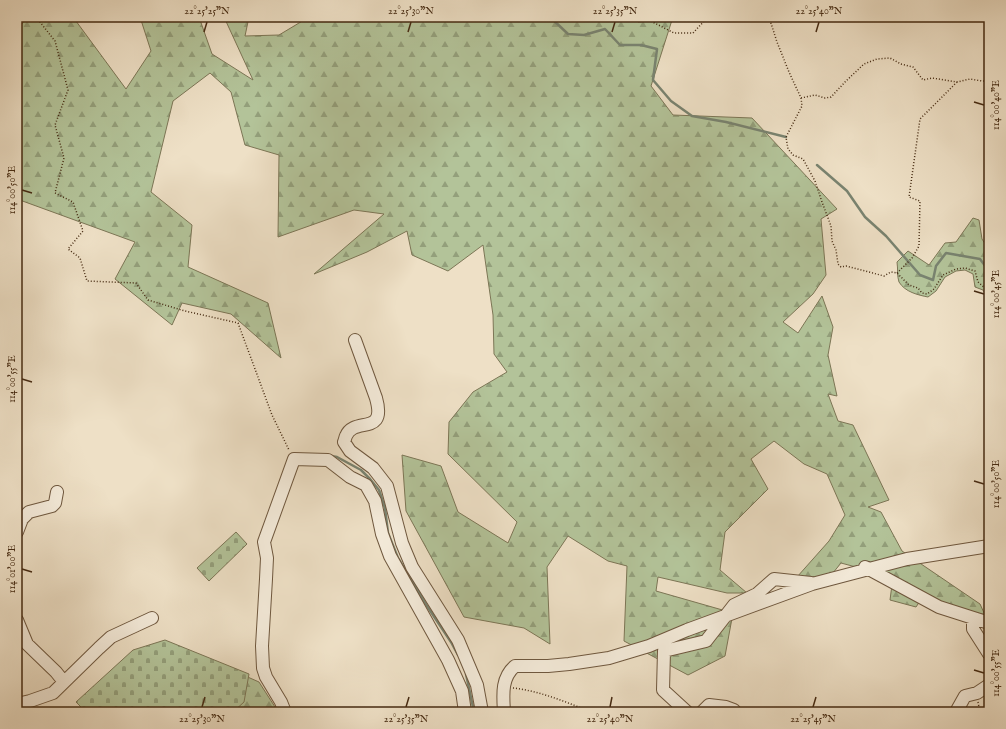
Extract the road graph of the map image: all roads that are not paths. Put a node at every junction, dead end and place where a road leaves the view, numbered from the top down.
1 (355, 340) dead end
2 (353, 465) junction
3 (57, 492) dead end
4 (17, 532) edge
5 (989, 546) edge
6 (152, 618) dead end
7 (973, 618) junction
8 (17, 620) edge
9 (989, 624) edge
10 (989, 654) edge
11 (64, 682) junction
12 (989, 685) edge
13 (17, 704) edge
14 (734, 710) dead end
15 (285, 712) edge
16 (465, 712) edge
17 (482, 712) edge
18 (504, 712) edge
19 (687, 712) edge
20 (702, 712) edge
21 (956, 712) edge

1 - 2 street
2 - 15 street
2 - 16 street
2 - 17 street
3 - 4 street
5 - 18 street
6 - 11 street
7 - 9 street
7 - 10 street
7 - 19 street
8 - 11 street
11 - 13 street
12 - 21 street
14 - 20 street

